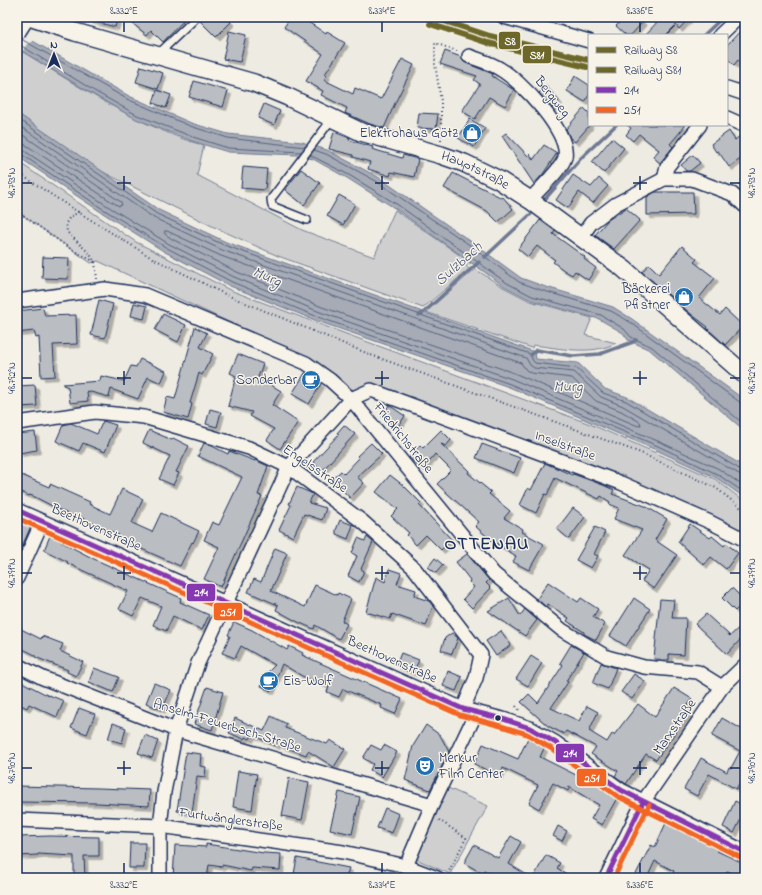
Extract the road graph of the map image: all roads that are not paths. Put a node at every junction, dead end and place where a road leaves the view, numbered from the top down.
1 (197, 17) edge
2 (504, 17) edge
3 (739, 17) edge
4 (23, 23) edge
5 (721, 34) edge
6 (588, 41) edge
7 (157, 55) junction
8 (469, 56) road end
9 (728, 88) edge
10 (745, 94) edge
11 (728, 118) edge
12 (332, 119) junction
13 (699, 126) edge
14 (745, 126) edge
15 (664, 179) junction
16 (530, 200) junction
17 (745, 206) edge
18 (307, 220) dead end
19 (581, 237) junction
20 (17, 302) edge
21 (745, 375) edge
22 (351, 399) junction
23 (17, 423) edge
24 (289, 467) junction
25 (17, 510) edge
26 (42, 522) junction
27 (745, 540) edge
28 (17, 578) edge
29 (226, 604) junction
30 (745, 664) edge
31 (17, 665) edge
32 (722, 687) junction
33 (463, 709) junction
34 (476, 713) junction
35 (176, 730) junction
36 (643, 802) junction
37 (430, 810) junction
38 (17, 820) edge
39 (160, 826) junction
40 (745, 852) edge
41 (406, 866) junction
42 (160, 878) edge
43 (437, 878) edge
44 (606, 878) edge

1 - 7 lane
2 - 6 street
3 - 5 street
4 - 7 street, Hauptstraße
7 - 12 street, Hauptstraße
8 - 16 street, Bergweg
9 - 10 street
11 - 14 street
12 - 16 street, Hauptstraße
12 - 18 lane
13 - 15 street
15 - 17 street
15 - 19 street
16 - 19 street, Hauptstraße
19 - 21 street, Hauptstraße
20 - 22 street, Friedrichstraße
22 - 24 street
22 - 27 street, Inselstraße
22 - 32 street, Friedrichstraße
23 - 24 street, Engelsstraße
24 - 29 street
24 - 33 street, Engelsstraße
25 - 26 street, Beethovenstraße
26 - 28 street
26 - 29 street, Beethovenstraße
29 - 33 street, Beethovenstraße
29 - 35 street
30 - 32 street, Marxstraße
31 - 35 street, Anselm-Feuerbach-Straße
32 - 36 street, Marxstraße
33 - 34 street, Beethovenstraße
34 - 36 street, Beethovenstraße
34 - 37 street
35 - 37 street, Anselm-Feuerbach-Straße
35 - 39 street
36 - 40 street, Beethovenstraße
36 - 44 street, Marxstraße
37 - 41 street
38 - 39 street, Furtwänglerstraße
39 - 41 street, Furtwänglerstraße
39 - 42 street
41 - 43 street, Furtwänglerstraße

